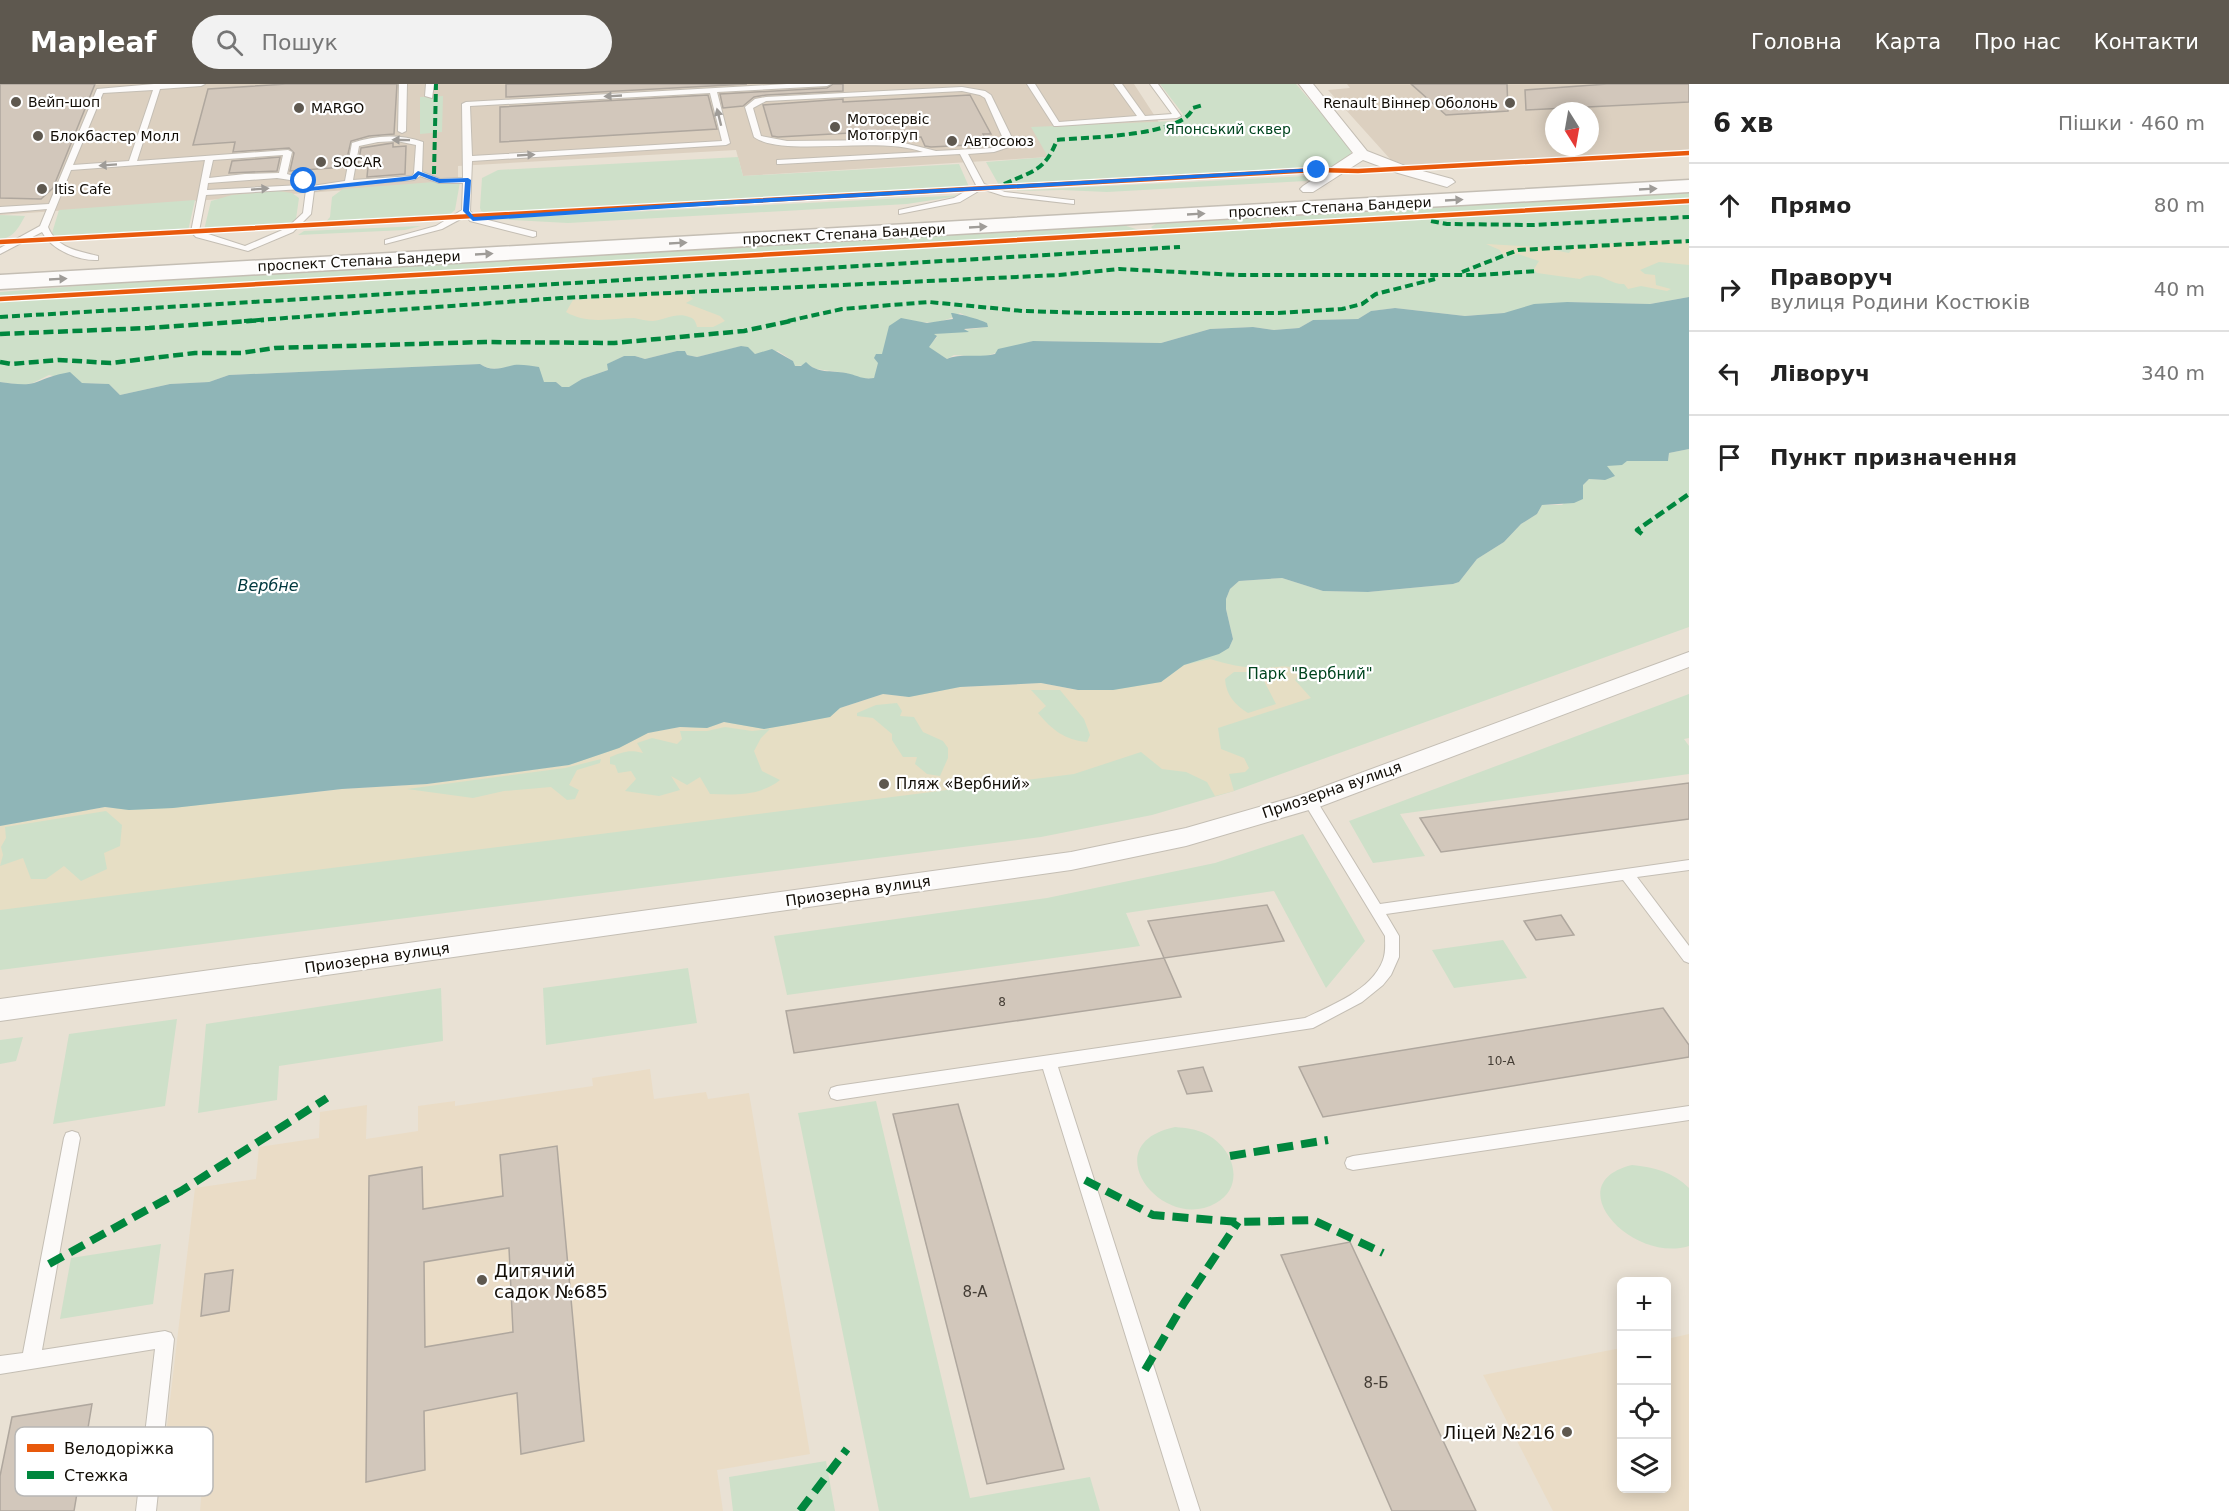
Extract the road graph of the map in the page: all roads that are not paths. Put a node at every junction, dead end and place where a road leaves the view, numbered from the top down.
1 (201, 84) edge
2 (403, 84) edge
3 (430, 84) edge
4 (827, 84) edge
5 (1031, 84) edge
6 (1118, 84) edge
7 (1154, 84) edge
8 (1306, 84) edge
9 (158, 86) edge
10 (713, 90) junction
11 (429, 96) dead end
12 (1143, 119) junction
13 (402, 131) dead end
14 (963, 152) junction
15 (934, 153) junction
16 (1362, 154) junction
17 (209, 158) junction
18 (468, 159) junction
19 (780, 162) dead end
20 (132, 163) junction
21 (69, 168) junction
22 (1689, 170) edge
23 (418, 173) junction
24 (283, 175) junction
25 (468, 180) junction
26 (205, 181) junction
27 (1447, 182) junction
28 (349, 183) junction
29 (981, 186) junction
30 (1689, 186) edge
31 (309, 189) junction
32 (1308, 189) junction
33 (202, 193) junction
34 (1071, 202) junction
35 (53, 206) junction
36 (0, 210) edge
37 (466, 211) junction
38 (902, 212) junction
39 (44, 227) junction
40 (533, 234) junction
41 (388, 242) junction
42 (245, 249) junction
43 (0, 251) edge
44 (95, 258) junction
45 (0, 263) edge
46 (0, 282) edge
47 (1689, 659) edge
48 (1310, 801) junction
49 (1689, 865) edge
50 (1627, 874) junction
51 (1376, 910) junction
52 (1689, 957) edge
53 (0, 1010) edge
54 (1049, 1062) junction
55 (837, 1094) dead end
56 (1689, 1113) edge
57 (72, 1138) dead end
58 (1353, 1163) dead end
59 (31, 1360) junction
60 (0, 1365) edge
61 (155, 1427) edge
62 (148, 1496) edge
63 (146, 1511) edge
64 (1190, 1511) edge

1 - 9 lane
2 - 13 lane
3 - 11 lane
4 - 10 lane
5 - 12 lane
6 - 12 lane
7 - 12 lane
8 - 16 street
9 - 20 lane
9 - 21 lane
10 -> 18 lane
18 -> 10 lane
14 - 15 lane
14 - 15 lane
14 - 29 lane
15 - 19 lane
16 - 27 street
16 - 32 street
17 - 20 lane
17 - 24 lane
17 - 26 lane
18 - 25 lane
20 -> 21 lane
21 - 35 lane
22 - 27 main road, проспект Степана Бандери
23 - 25 lane
23 - 28 lane
23 -> 28 lane
24 - 26 lane
24 - 31 lane
25 - 37 lane
26 - 33 lane
27 - 32 main road, проспект Степана Бандери
28 - 31 lane
29 - 34 lane
29 - 38 lane
46 -> 30 main road, проспект Степана Бандери
33 -> 31 lane
31 - 42 lane
32 - 34 main road, проспект Степана Бандери
33 - 42 lane
34 - 38 main road, проспект Степана Бандери
35 - 36 lane
35 - 39 lane
37 - 40 lane
37 - 41 lane
38 - 40 main road, проспект Степана Бандери
39 - 43 lane
39 - 44 lane
40 - 41 main road, проспект Степана Бандери
41 - 42 main road, проспект Степана Бандери
42 - 44 main road, проспект Степана Бандери
44 - 45 main road, проспект Степана Бандери
47 - 48 street, Приозерна вулиця
48 - 51 lane
48 - 53 street, Приозерна вулиця
49 - 50 lane
50 - 51 lane
50 - 52 lane
51 - 54 lane
54 - 55 lane
54 - 64 lane
56 - 58 lane
57 - 59 lane
59 - 60 lane
59 - 61 lane
62 - 63 lane

